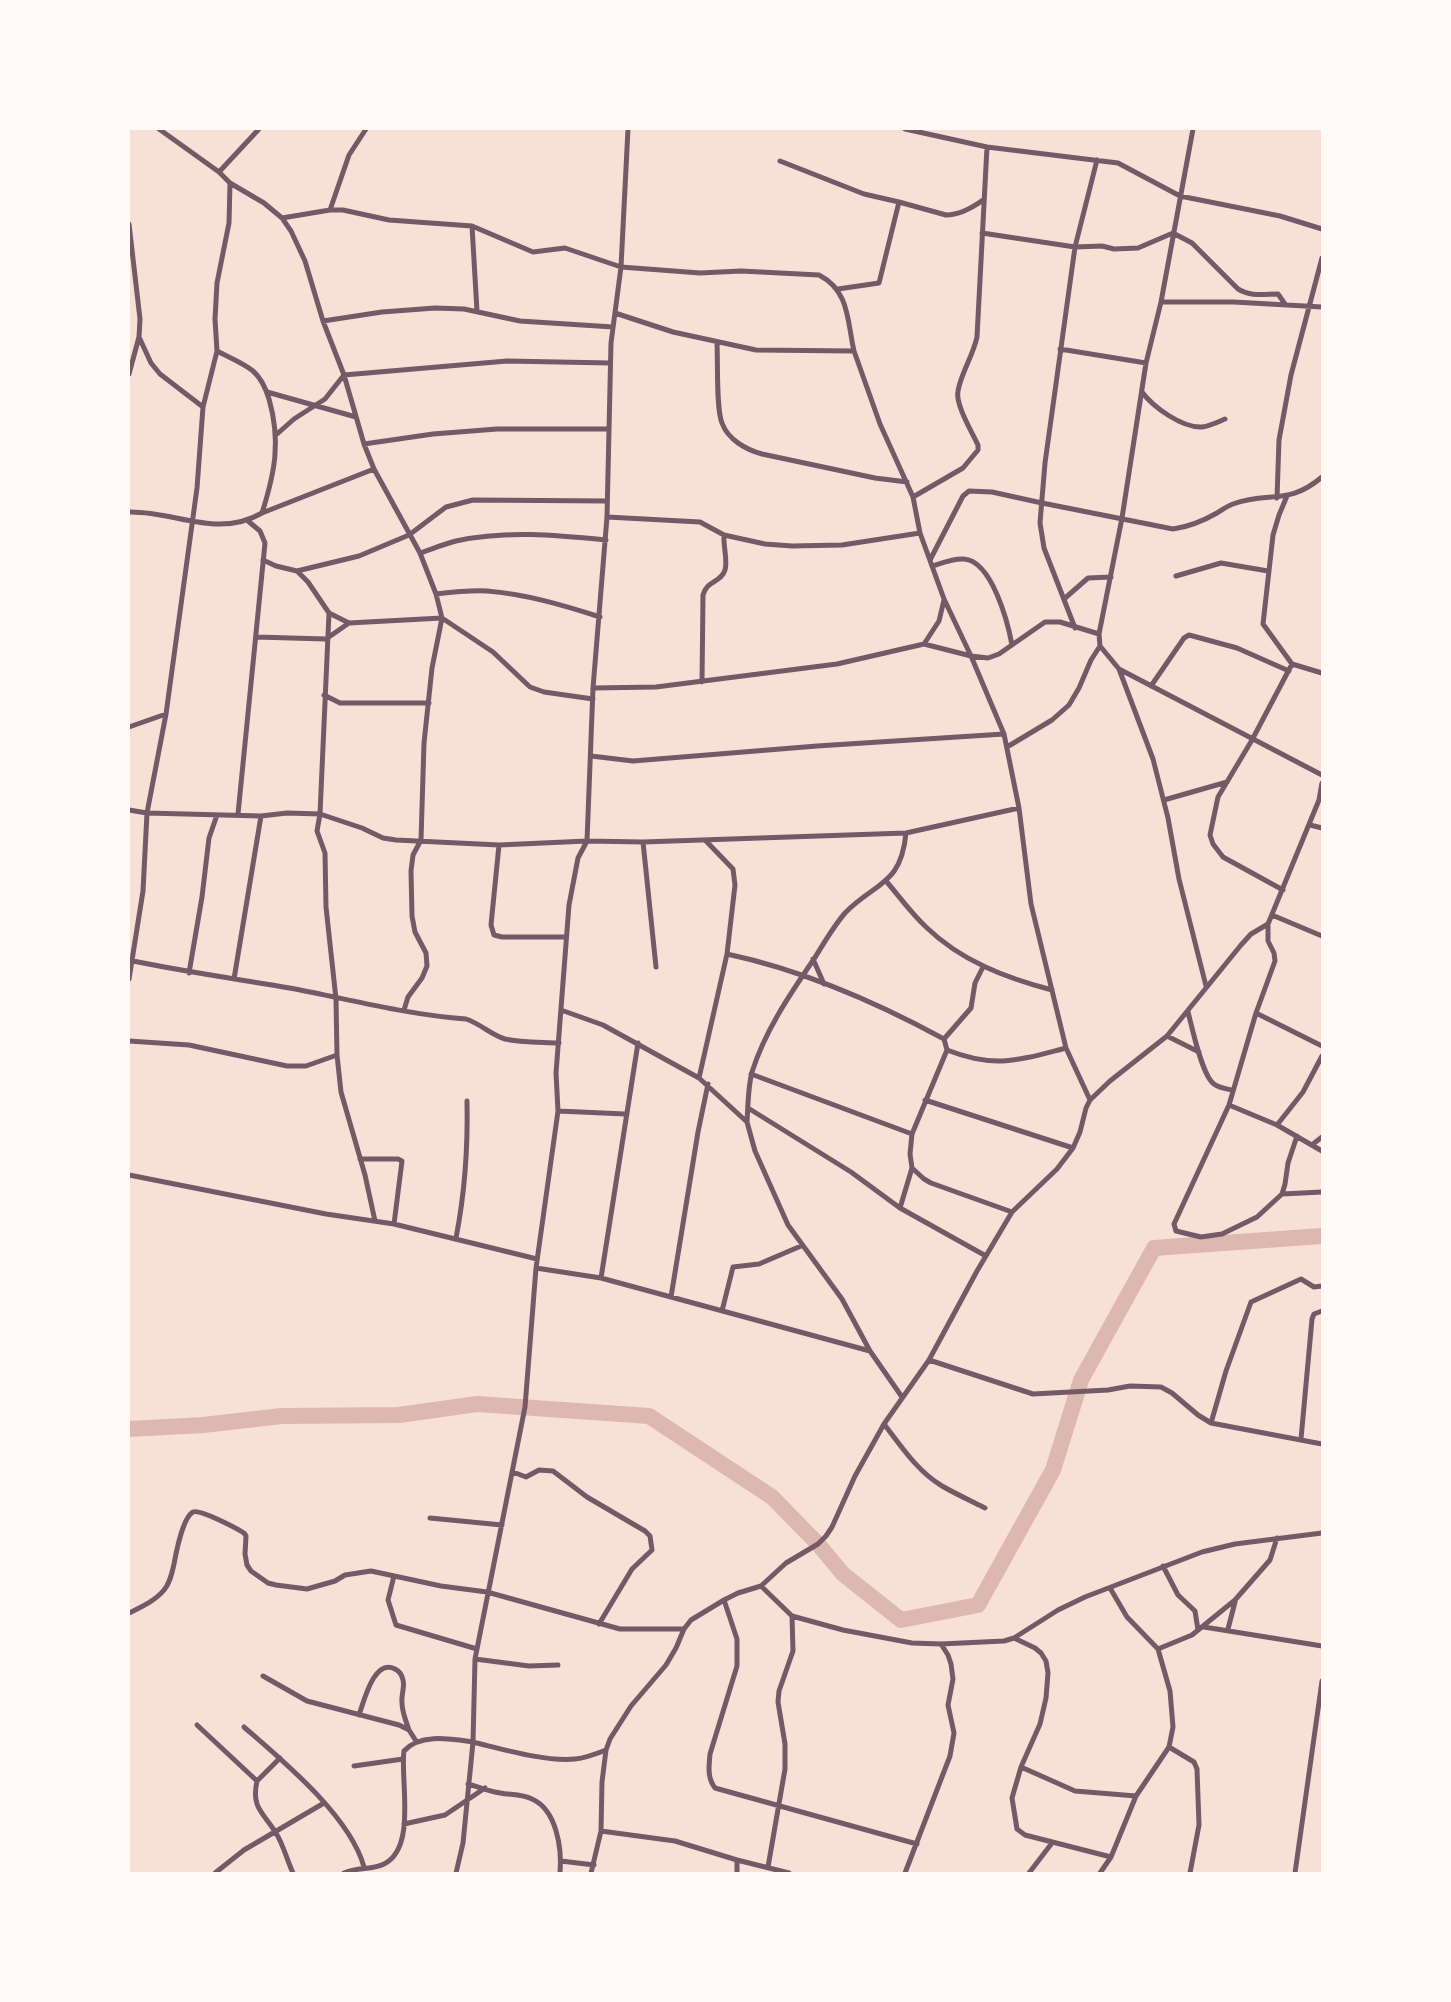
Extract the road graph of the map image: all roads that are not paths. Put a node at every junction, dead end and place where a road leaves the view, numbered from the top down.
1 (159, 129) edge
2 (259, 129) edge
3 (366, 129) edge
4 (628, 129) edge
5 (905, 129) edge
6 (1193, 129) edge
7 (987, 147) junction
8 (1097, 160) junction
9 (780, 161) dead end
10 (219, 172) junction
11 (230, 183) junction
12 (1180, 196) junction
13 (983, 200) junction
14 (899, 202) junction
15 (330, 210) junction
16 (282, 218) junction
17 (129, 224) edge
18 (472, 226) junction
19 (1322, 229) edge
20 (1173, 233) junction
21 (982, 234) junction
22 (1075, 247) junction
23 (1322, 258) edge
24 (621, 267) junction
25 (131, 268) edge
26 (838, 289) junction
27 (1161, 302) junction
28 (1285, 304) junction
29 (1310, 305) junction
30 (1322, 307) edge
31 (477, 311) junction
32 (615, 313) junction
33 (323, 321) junction
34 (613, 327) junction
35 (139, 337) junction
36 (717, 343) junction
37 (1060, 349) junction
38 (217, 351) junction
39 (854, 351) junction
40 (610, 363) junction
41 (1146, 363) junction
42 (129, 374) edge
43 (344, 375) junction
44 (267, 392) junction
45 (1142, 392) junction
46 (315, 405) junction
47 (203, 407) junction
48 (356, 417) junction
49 (1225, 418) dead end
50 (608, 429) junction
51 (277, 434) junction
52 (364, 444) junction
53 (374, 469) junction
54 (1322, 477) edge
55 (907, 482) junction
56 (1287, 496) junction
57 (913, 497) junction
58 (1277, 498) junction
59 (607, 501) junction
60 (1042, 503) junction
61 (129, 512) edge
62 (262, 513) junction
63 (607, 517) junction
64 (1122, 518) junction
65 (248, 521) junction
66 (193, 522) junction
67 (920, 533) junction
68 (409, 535) junction
69 (724, 535) junction
70 (606, 540) junction
71 (420, 553) junction
72 (263, 560) junction
73 (931, 563) junction
74 (297, 571) junction
75 (1268, 571) junction
76 (1176, 576) dead end
77 (1111, 577) junction
78 (436, 594) junction
79 (944, 599) junction
80 (1064, 599) junction
81 (329, 613) junction
82 (600, 617) junction
83 (442, 618) junction
84 (349, 623) junction
85 (1075, 628) junction
86 (1099, 634) junction
87 (256, 637) junction
88 (326, 639) junction
89 (924, 644) junction
90 (1012, 645) junction
91 (1100, 646) junction
92 (971, 656) junction
93 (1292, 664) junction
94 (1119, 669) junction
95 (1289, 671) junction
96 (1322, 673) edge
97 (702, 682) junction
98 (1151, 686) junction
99 (593, 688) junction
100 (324, 695) junction
101 (593, 699) junction
102 (429, 703) junction
103 (166, 714) junction
104 (129, 727) edge
105 (1004, 734) junction
106 (1252, 740) junction
107 (1007, 747) junction
108 (591, 756) junction
109 (1322, 775) edge
110 (1227, 782) junction
111 (1322, 783) edge
112 (1164, 800) junction
113 (1019, 808) junction
114 (129, 810) edge
115 (147, 813) junction
116 (238, 814) junction
117 (320, 814) junction
118 (217, 815) junction
119 (261, 816) junction
120 (1310, 825) junction
121 (1322, 828) edge
122 (906, 833) junction
123 (421, 840) junction
124 (587, 841) junction
125 (706, 841) junction
126 (643, 842) junction
127 (499, 844) junction
128 (886, 881) junction
129 (1283, 890) junction
130 (1272, 915) junction
131 (1268, 924) junction
132 (1322, 936) edge
133 (566, 937) junction
134 (727, 954) junction
135 (813, 959) junction
136 (130, 961) edge
137 (656, 967) dead end
138 (983, 967) junction
139 (189, 973) junction
140 (802, 975) junction
141 (129, 979) edge
142 (234, 979) junction
143 (824, 984) junction
144 (1206, 986) junction
145 (1052, 990) junction
146 (336, 999) junction
147 (404, 1010) junction
148 (561, 1010) junction
149 (1188, 1012) junction
150 (1256, 1013) junction
151 (1167, 1036) junction
152 (945, 1039) junction
153 (129, 1041) edge
154 (559, 1043) junction
155 (638, 1043) junction
156 (1322, 1046) edge
157 (1066, 1048) junction
158 (947, 1050) junction
159 (1199, 1052) junction
160 (337, 1055) junction
161 (1322, 1056) edge
162 (752, 1074) junction
163 (699, 1078) junction
164 (708, 1084) junction
165 (1232, 1090) junction
166 (925, 1100) junction
167 (1090, 1100) junction
168 (467, 1101) dead end
169 (1229, 1105) junction
170 (748, 1108) junction
171 (558, 1111) junction
172 (625, 1114) junction
173 (747, 1122) junction
174 (1277, 1125) junction
175 (912, 1134) junction
176 (1297, 1136) junction
177 (1322, 1137) edge
178 (1313, 1144) junction
179 (1073, 1148) junction
180 (1322, 1151) edge
181 (360, 1159) junction
182 (912, 1168) junction
183 (129, 1175) edge
184 (1322, 1192) edge
185 (1282, 1194) junction
186 (900, 1208) junction
187 (1012, 1212) junction
188 (375, 1221) junction
189 (394, 1224) junction
190 (456, 1238) junction
191 (801, 1246) junction
192 (986, 1256) junction
193 (537, 1259) junction
194 (536, 1268) junction
195 (601, 1278) junction
196 (1322, 1286) edge
197 (671, 1297) junction
198 (722, 1311) junction
199 (1322, 1311) edge
200 (870, 1352) junction
201 (929, 1360) junction
202 (902, 1397) junction
203 (1211, 1422) junction
204 (884, 1424) junction
205 (1301, 1439) junction
206 (1322, 1444) edge
207 (513, 1472) junction
208 (985, 1508) dead end
209 (430, 1518) dead end
210 (502, 1525) junction
211 (1322, 1533) edge
212 (1277, 1538) junction
213 (1163, 1566) junction
214 (394, 1576) junction
215 (761, 1587) junction
216 (1110, 1588) junction
217 (487, 1592) junction
218 (724, 1600) junction
219 (1235, 1600) junction
220 (129, 1613) edge
221 (792, 1616) junction
222 (599, 1624) junction
223 (1201, 1628) junction
224 (684, 1629) junction
225 (1228, 1629) junction
226 (1014, 1638) junction
227 (941, 1644) junction
228 (1322, 1646) edge
229 (477, 1649) junction
230 (1158, 1649) junction
231 (475, 1659) junction
232 (558, 1665) dead end
233 (263, 1676) dead end
234 (1322, 1681) edge
235 (359, 1715) junction
236 (197, 1725) dead end
237 (244, 1727) dead end
238 (409, 1730) junction
239 (416, 1741) junction
240 (472, 1742) junction
241 (1168, 1747) junction
242 (606, 1750) junction
243 (280, 1758) junction
244 (403, 1759) junction
245 (354, 1766) dead end
246 (1021, 1767) junction
247 (257, 1781) junction
248 (468, 1784) junction
249 (485, 1788) junction
250 (1136, 1796) junction
251 (466, 1801) junction
252 (324, 1803) junction
253 (779, 1807) junction
254 (404, 1824) junction
255 (601, 1831) junction
256 (276, 1833) junction
257 (1052, 1842) junction
258 (917, 1844) junction
259 (1111, 1857) junction
260 (737, 1860) junction
261 (561, 1861) junction
262 (594, 1865) junction
263 (381, 1866) junction
264 (364, 1867) junction
265 (768, 1867) junction
266 (215, 1873) edge
267 (292, 1873) edge
268 (344, 1873) edge
269 (387, 1873) edge
270 (456, 1873) edge
271 (560, 1873) edge
272 (591, 1873) edge
273 (737, 1873) edge
274 (789, 1873) edge
275 (905, 1873) edge
276 (1029, 1873) edge
277 (1100, 1873) edge
278 (1190, 1873) edge
279 (1295, 1873) edge

1 - 10 street
2 - 10 street
3 - 15 street
4 - 24 street
5 - 7 street
6 - 12 street
7 - 8 street
7 - 13 street
8 - 12 street
8 - 22 street
9 - 14 street
10 - 11 street
11 - 16 street
11 - 38 street
12 - 19 street
12 - 20 street
13 - 14 street
13 - 21 street
14 - 26 street
15 - 16 street
15 - 18 street
16 - 33 street
17 - 25 street
18 - 24 street
18 - 31 street
20 - 22 street
20 - 27 street
20 - 28 street
21 - 22 street
21 - 57 street
22 - 37 street
23 - 29 street
24 - 26 street
24 - 32 street
25 - 35 street
26 - 39 street
27 - 28 street
27 - 41 street
28 - 29 street
29 - 30 street
29 - 58 street
31 - 33 street
31 - 34 street
32 - 34 street
32 - 36 street
33 - 43 street
34 - 40 street
35 - 42 street
35 - 47 street
36 - 39 street
36 - 55 street
37 - 41 street
37 - 60 street
38 - 44 street
38 - 47 street
39 - 55 street
40 - 43 street
40 - 50 street
41 - 45 street
43 - 46 street
43 - 48 street
44 - 46 street
44 - 51 street
45 - 49 street
45 - 64 street
46 - 48 street
46 - 51 street
47 - 66 street
48 - 52 street
50 - 52 street
50 - 59 street
51 - 62 street
52 - 53 street
53 - 62 street
53 - 68 street
54 - 56 street
55 - 57 street
56 - 58 street
56 - 75 street
57 - 67 street
58 - 64 street
59 - 63 street
59 - 68 street
60 - 64 street
60 - 73 street
60 - 80 street
61 - 66 street
62 - 65 street
63 - 69 street
63 - 70 street
64 - 77 street
65 - 66 street
65 - 72 street
66 - 103 street
67 - 69 street
67 - 73 street
68 - 71 street
68 - 74 street
69 - 97 street
70 - 71 street
70 - 82 street
71 - 78 street
72 - 74 street
72 - 87 street
73 - 79 street
73 - 90 street
74 - 81 street
75 - 76 street
75 - 93 street
77 - 80 street
77 - 86 street
78 - 82 street
78 - 83 street
79 - 89 street
79 - 92 street
80 - 85 street
81 - 84 street
81 - 88 street
82 - 99 street
83 - 84 street
83 - 101 street
83 - 102 street
84 - 88 street
85 - 86 street
85 - 90 street
86 - 91 street
87 - 88 street
87 - 116 street
88 - 100 street
89 - 92 street
89 - 97 street
90 - 92 street
91 - 94 street
91 - 107 street
92 - 105 street
93 - 95 street
93 - 96 street
94 - 98 street
94 - 112 street
95 - 98 street
95 - 106 street
97 - 99 street
98 - 106 street
99 - 101 street
100 - 102 street
100 - 117 street
101 - 108 street
102 - 123 street
103 - 104 street
103 - 115 street
105 - 107 street
105 - 108 street
106 - 109 street
106 - 110 street
107 - 113 street
108 - 124 street
110 - 112 street
110 - 129 street
111 - 120 street
112 - 144 street
113 - 122 street
113 - 145 street
114 - 115 street
115 - 118 street
115 - 136 street
116 - 118 street
116 - 119 street
117 - 119 street
117 - 123 street
117 - 146 street
118 - 139 street
119 - 142 street
120 - 121 street
120 - 129 street
122 - 125 street
122 - 128 street
123 - 127 street
123 - 147 street
124 - 126 street
124 - 127 street
124 - 133 street
125 - 126 street
125 - 134 street
126 - 137 street
127 - 133 street
128 - 135 street
128 - 138 street
129 - 130 street
130 - 131 street
130 - 132 street
131 - 144 street
131 - 150 street
133 - 148 street
134 - 140 street
134 - 163 street
135 - 140 street
135 - 143 street
136 - 139 street
136 - 141 street
138 - 145 street
138 - 152 street
139 - 142 street
140 - 143 street
140 - 162 street
142 - 146 street
143 - 152 street
144 - 149 street
145 - 157 street
146 - 147 street
146 - 160 street
147 - 154 street
148 - 154 street
148 - 155 street
149 - 151 street
149 - 159 street
150 - 156 street
150 - 165 street
151 - 159 street
151 - 167 street
152 - 158 street
153 - 160 street
154 - 171 street
155 - 163 street
155 - 172 street
157 - 158 street
157 - 167 street
158 - 166 street
159 - 165 street
160 - 181 street
161 - 174 street
162 - 170 street
162 - 175 street
163 - 164 street
164 - 173 street
164 - 197 street
165 - 169 street
166 - 175 street
166 - 179 street
167 - 179 street
168 - 190 street
169 - 174 street
169 - 185 street
170 - 173 street
170 - 186 street
171 - 172 street
171 - 193 street
172 - 195 street
173 - 191 street
174 - 176 street
175 - 182 street
176 - 178 street
176 - 185 street
177 - 178 street
178 - 180 street
179 - 187 street
181 - 188 street
181 - 189 street
182 - 186 street
182 - 187 street
183 - 188 street
184 - 185 street
186 - 192 street
187 - 192 street
188 - 189 street
189 - 190 street
190 - 193 street
191 - 198 street
191 - 200 street
192 - 201 street
193 - 194 street
194 - 195 street
194 - 207 street
195 - 197 street
196 - 203 street
197 - 198 street
198 - 200 street
199 - 205 street
200 - 202 street
201 - 202 street
201 - 203 street
202 - 204 street
203 - 205 street
204 - 208 street
204 - 215 street
205 - 206 street
207 - 210 street
207 - 222 street
209 - 210 street
210 - 217 street
211 - 212 street
212 - 213 street
212 - 219 street
213 - 216 street
213 - 223 street
214 - 217 street
214 - 220 street
214 - 229 street
215 - 218 street
215 - 221 street
216 - 226 street
216 - 230 street
217 - 222 street
217 - 229 street
218 - 224 street
218 - 253 street
219 - 223 street
219 - 225 street
221 - 227 street
221 - 253 street
222 - 224 street
223 - 225 street
223 - 230 street
224 - 242 street
225 - 228 street
226 - 227 street
226 - 246 street
227 - 258 street
229 - 231 street
230 - 241 street
231 - 232 street
231 - 240 street
233 - 235 street
234 - 279 street
235 - 238 street
235 - 238 street
236 - 247 street
237 - 243 street
238 - 239 street
239 - 240 street
239 - 244 street
240 - 242 street
240 - 248 street
241 - 250 street
241 - 278 street
242 - 255 street
243 - 247 street
243 - 252 street
244 - 245 street
244 - 254 street
246 - 250 street
246 - 257 street
247 - 256 street
248 - 249 street
248 - 251 street
249 - 251 street
249 - 261 street
250 - 259 street
251 - 254 street
251 - 270 street
252 - 256 street
252 - 264 street
253 - 258 street
253 - 265 street
254 - 263 street
255 - 260 street
255 - 262 street
256 - 266 street
256 - 267 street
257 - 259 street
257 - 276 street
258 - 275 street
259 - 277 street
260 - 265 street
260 - 273 street
261 - 262 street
261 - 271 street
262 - 272 street
263 - 264 street
263 - 269 street
264 - 268 street
265 - 274 street

